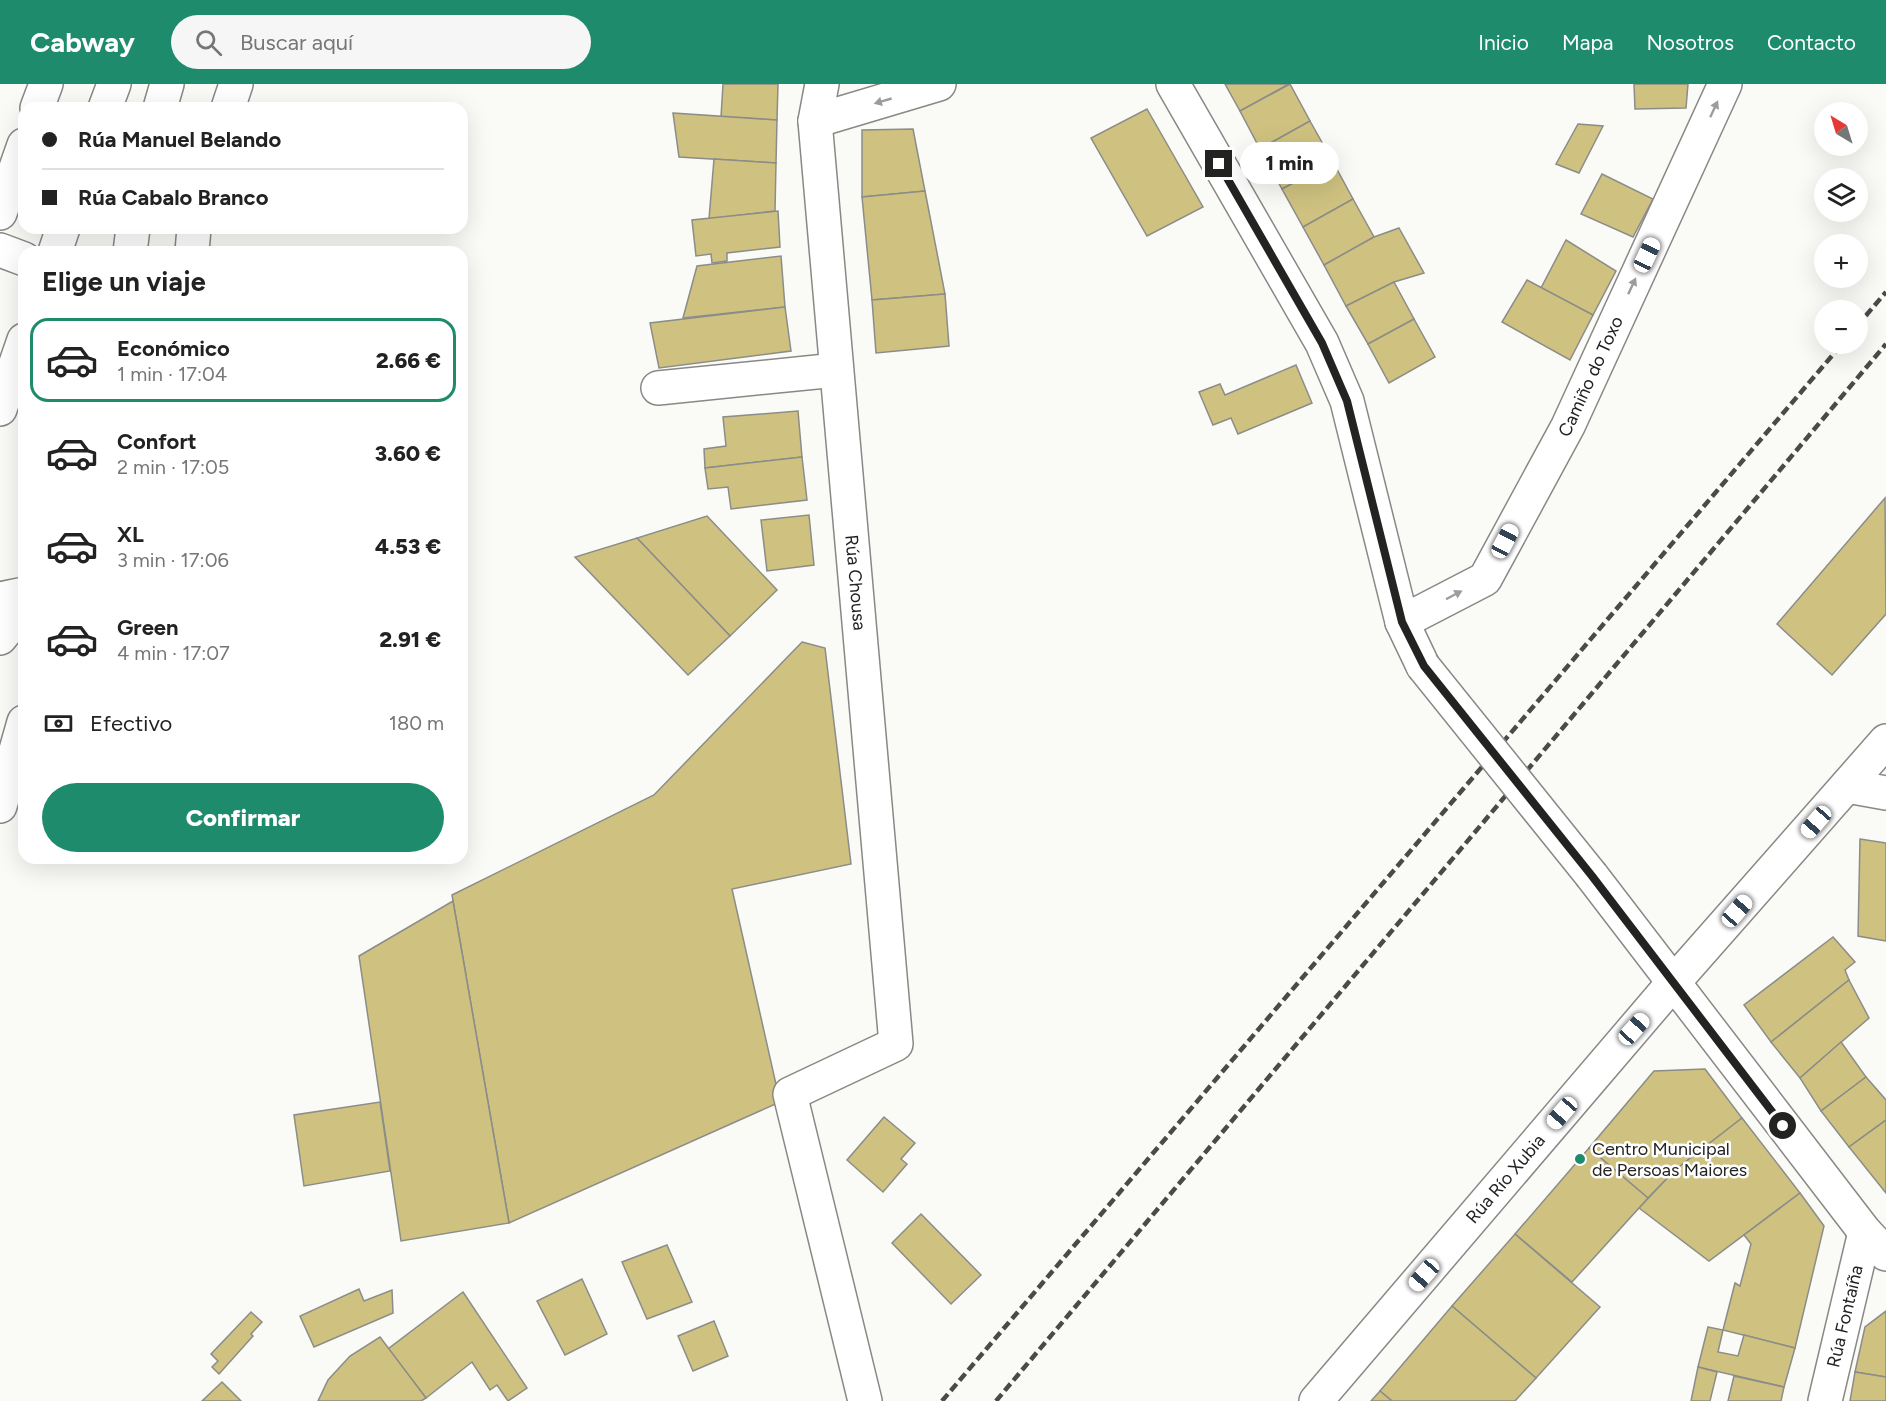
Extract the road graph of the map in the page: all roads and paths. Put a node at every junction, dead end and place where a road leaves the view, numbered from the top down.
1 (46, 84) edge
2 (114, 84) edge
3 (167, 84) edge
4 (236, 84) edge
5 (822, 84) edge
6 (939, 84) edge
7 (1173, 84) edge
8 (1725, 84) edge
9 (39, 102) edge
10 (107, 102) edge
11 (162, 102) edge
12 (230, 102) edge
13 (815, 121) junction
14 (18, 163) edge
15 (0, 213) edge
16 (0, 250) edge
17 (18, 256) edge
18 (18, 357) edge
19 (836, 370) junction
20 (658, 388) dead end
21 (0, 409) edge
22 (18, 595) edge
23 (0, 599) edge
24 (18, 616) edge
25 (1402, 622) junction
26 (0, 638) edge
27 (1886, 741) edge
28 (18, 743) edge
29 (1848, 786) junction
30 (1886, 793) edge
31 (0, 806) edge
32 (1673, 983) junction
33 (1876, 1243) edge
34 (864, 1401) edge
35 (1316, 1401) edge
36 (1825, 1401) edge

1 - 9 main road
2 - 10 main road
3 - 11 main road
4 - 12 main road
5 - 13 main road, Rúa Chousa
6 -> 13 main road
7 - 25 main road
25 -> 8 main road, Camiño do Toxo
13 - 19 main road, Rúa Chousa
14 - 15 main road
16 - 17 main road
18 - 21 main road
19 - 20 main road
19 - 34 main road, Rúa Chousa
22 - 23 main road
24 - 26 main road
25 - 32 main road, bridge
27 - 29 main road, Rúa Río Xubia
28 - 31 main road
29 - 30 main road
29 - 32 main road, Rúa Río Xubia
32 - 33 main road
32 - 35 main road, Rúa Río Xubia
33 - 36 main road, Rúa Fontaíña

